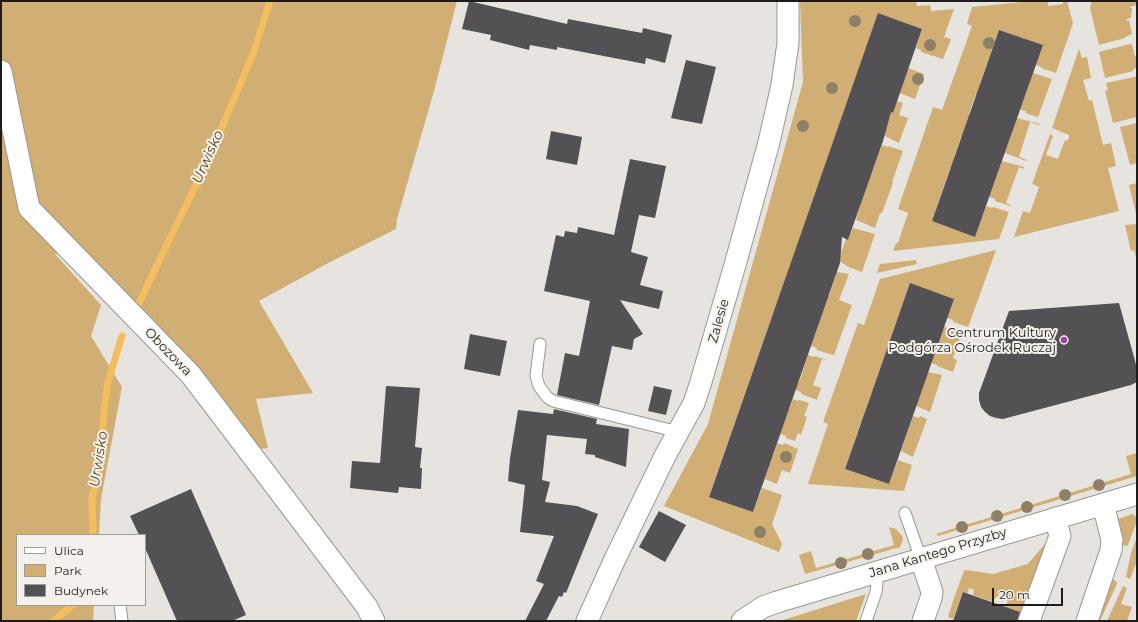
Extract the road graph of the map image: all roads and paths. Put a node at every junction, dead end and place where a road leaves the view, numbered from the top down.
1 (788, 1) edge
2 (1, 71) edge
3 (540, 344) dead end
4 (679, 432) junction
5 (1137, 494) edge
6 (1103, 504) junction
7 (905, 513) dead end
8 (1055, 518) junction
9 (920, 559) junction
10 (873, 573) junction
11 (120, 606) edge
12 (122, 621) edge
13 (374, 621) edge
14 (587, 621) edge
15 (742, 621) edge
16 (866, 621) edge
17 (923, 621) edge
18 (1029, 621) edge
19 (1087, 621) edge

1 - 4 street, Zalesie
2 - 13 street, Obozowa
3 - 4 lane
4 - 14 street, Zalesie
5 - 6 street, Jana Kantego Przyzby
6 - 8 street, Jana Kantego Przyzby
6 - 19 street
7 - 9 lane
8 - 9 street, Jana Kantego Przyzby
8 - 18 street
9 - 10 street, Jana Kantego Przyzby
9 - 17 street
10 - 15 street, Jana Kantego Przyzby
10 - 16 lane
11 - 12 lane

